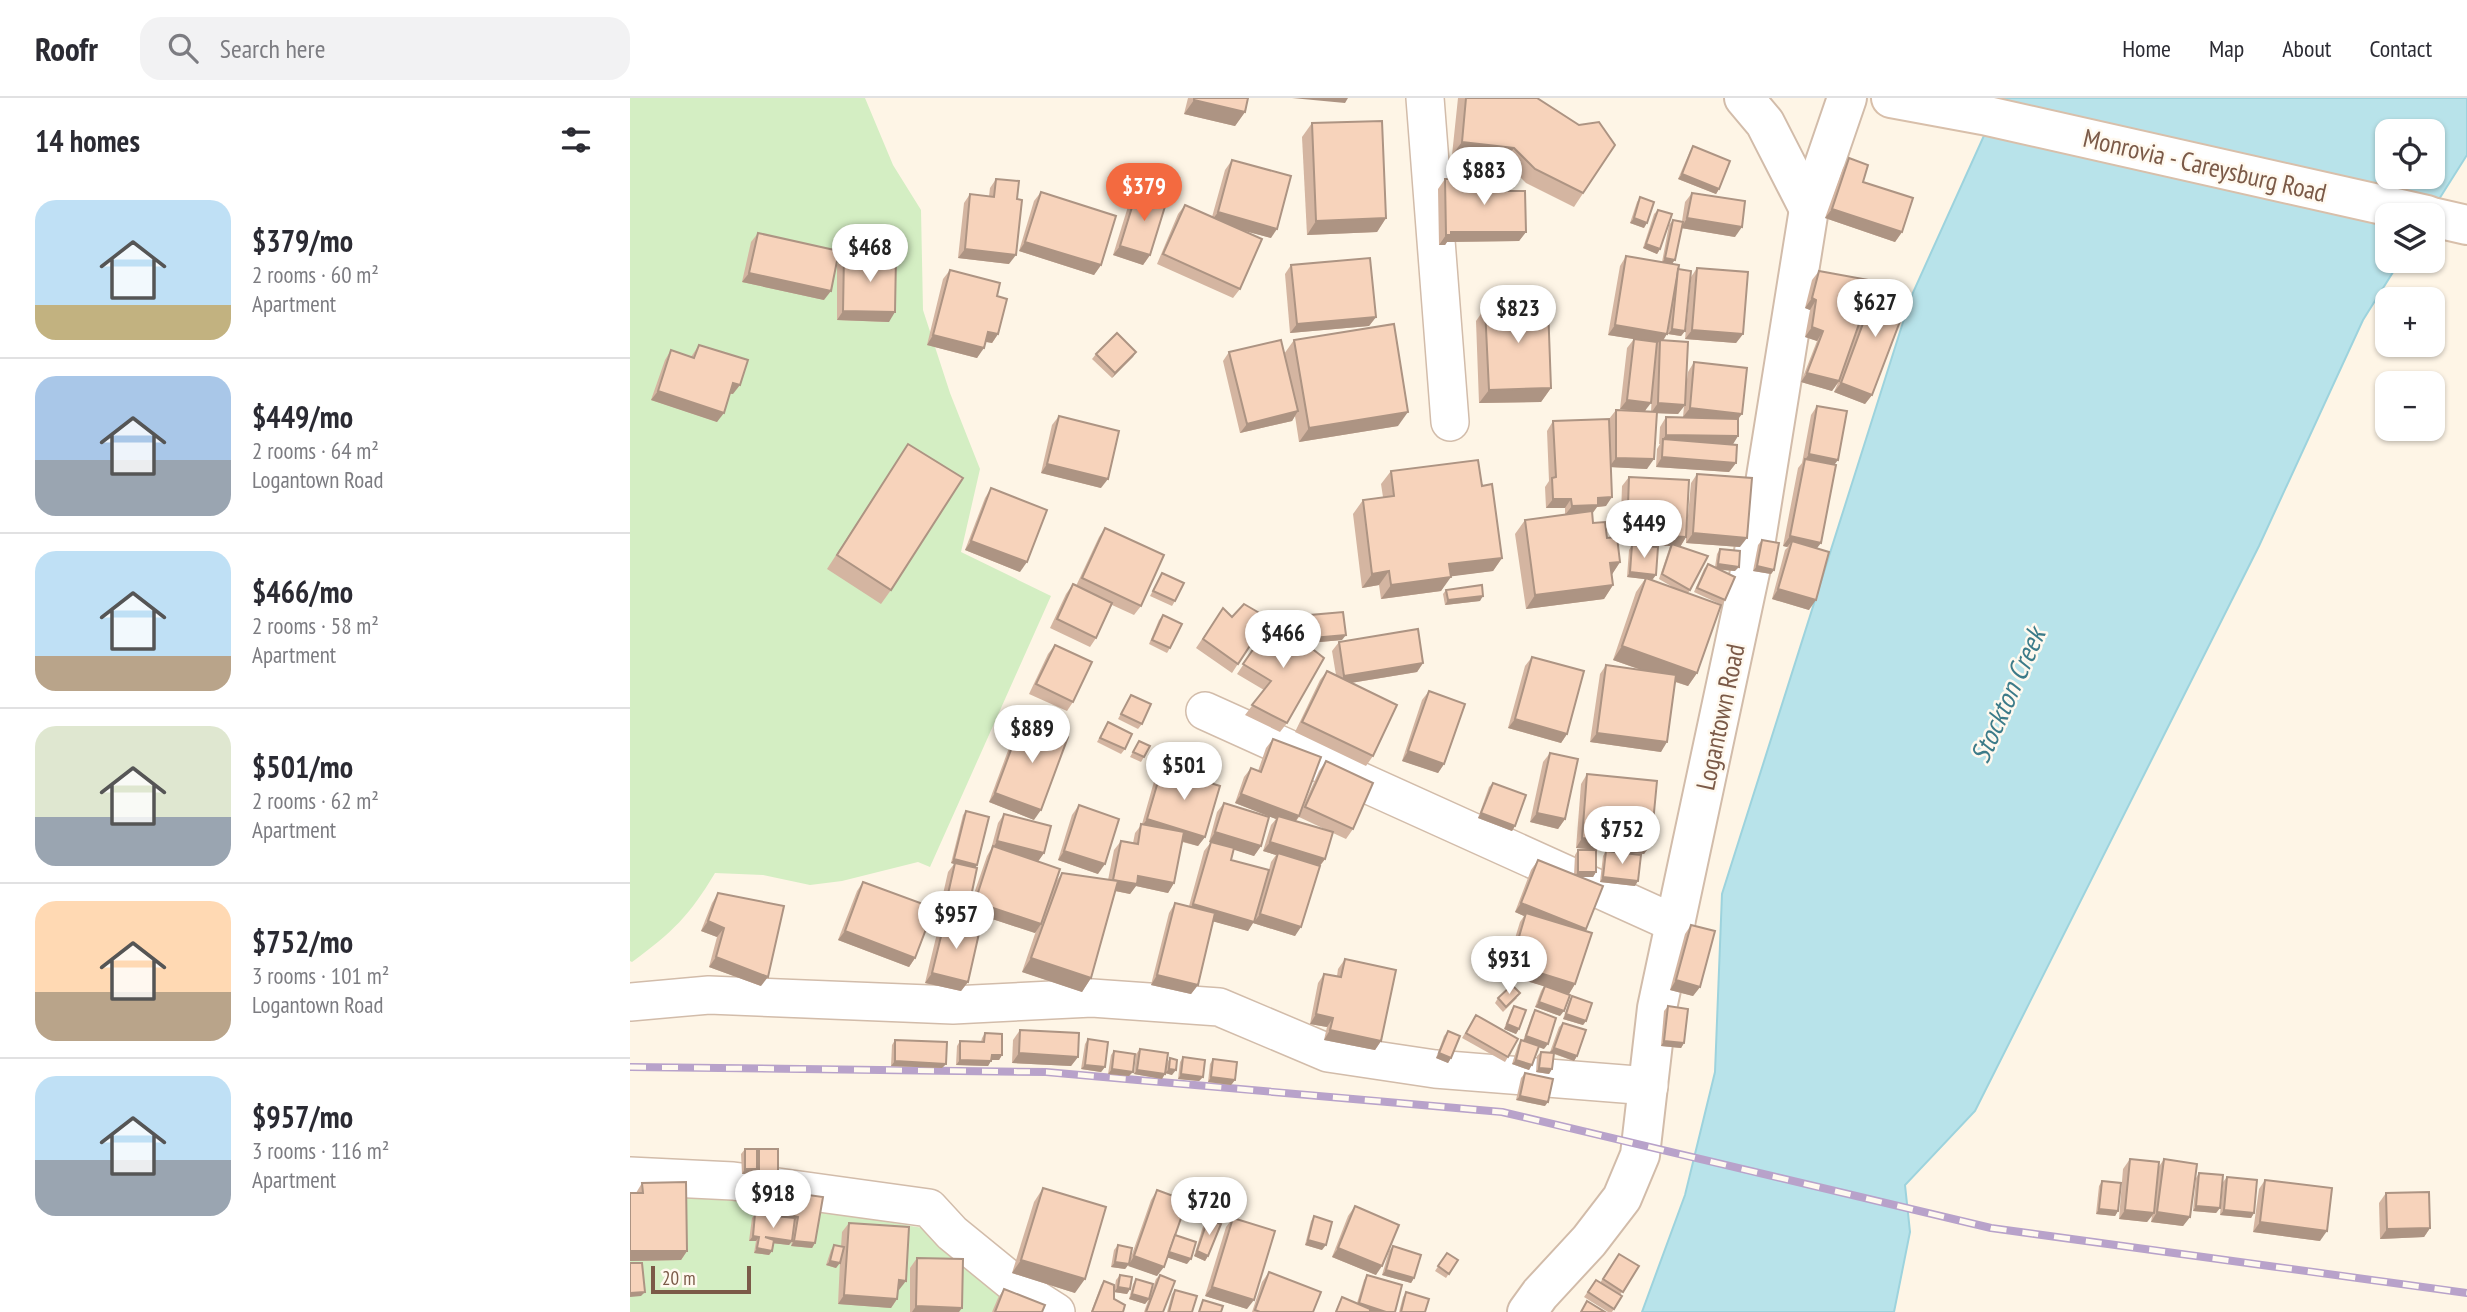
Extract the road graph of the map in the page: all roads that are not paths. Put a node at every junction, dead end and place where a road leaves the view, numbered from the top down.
1 (1425, 98) edge
2 (1744, 98) edge
3 (1847, 98) edge
4 (1891, 98) edge
5 (2375, 203) edge
6 (1809, 209) junction
7 (1450, 422) dead end
8 (1205, 711) dead end
9 (1676, 924) junction
10 (630, 1002) edge
11 (1649, 1086) junction
12 (630, 1176) edge
13 (1056, 1312) edge
14 (1527, 1312) edge

1 - 7 street
2 - 6 street
3 - 6 street, Logantown Road
4 - 5 street, Monrovia - Careysburg Road
6 - 9 street, Logantown Road
8 - 9 street
9 - 11 street, Logantown Road
10 - 11 street
11 - 14 street, Logantown Road
12 - 13 street

